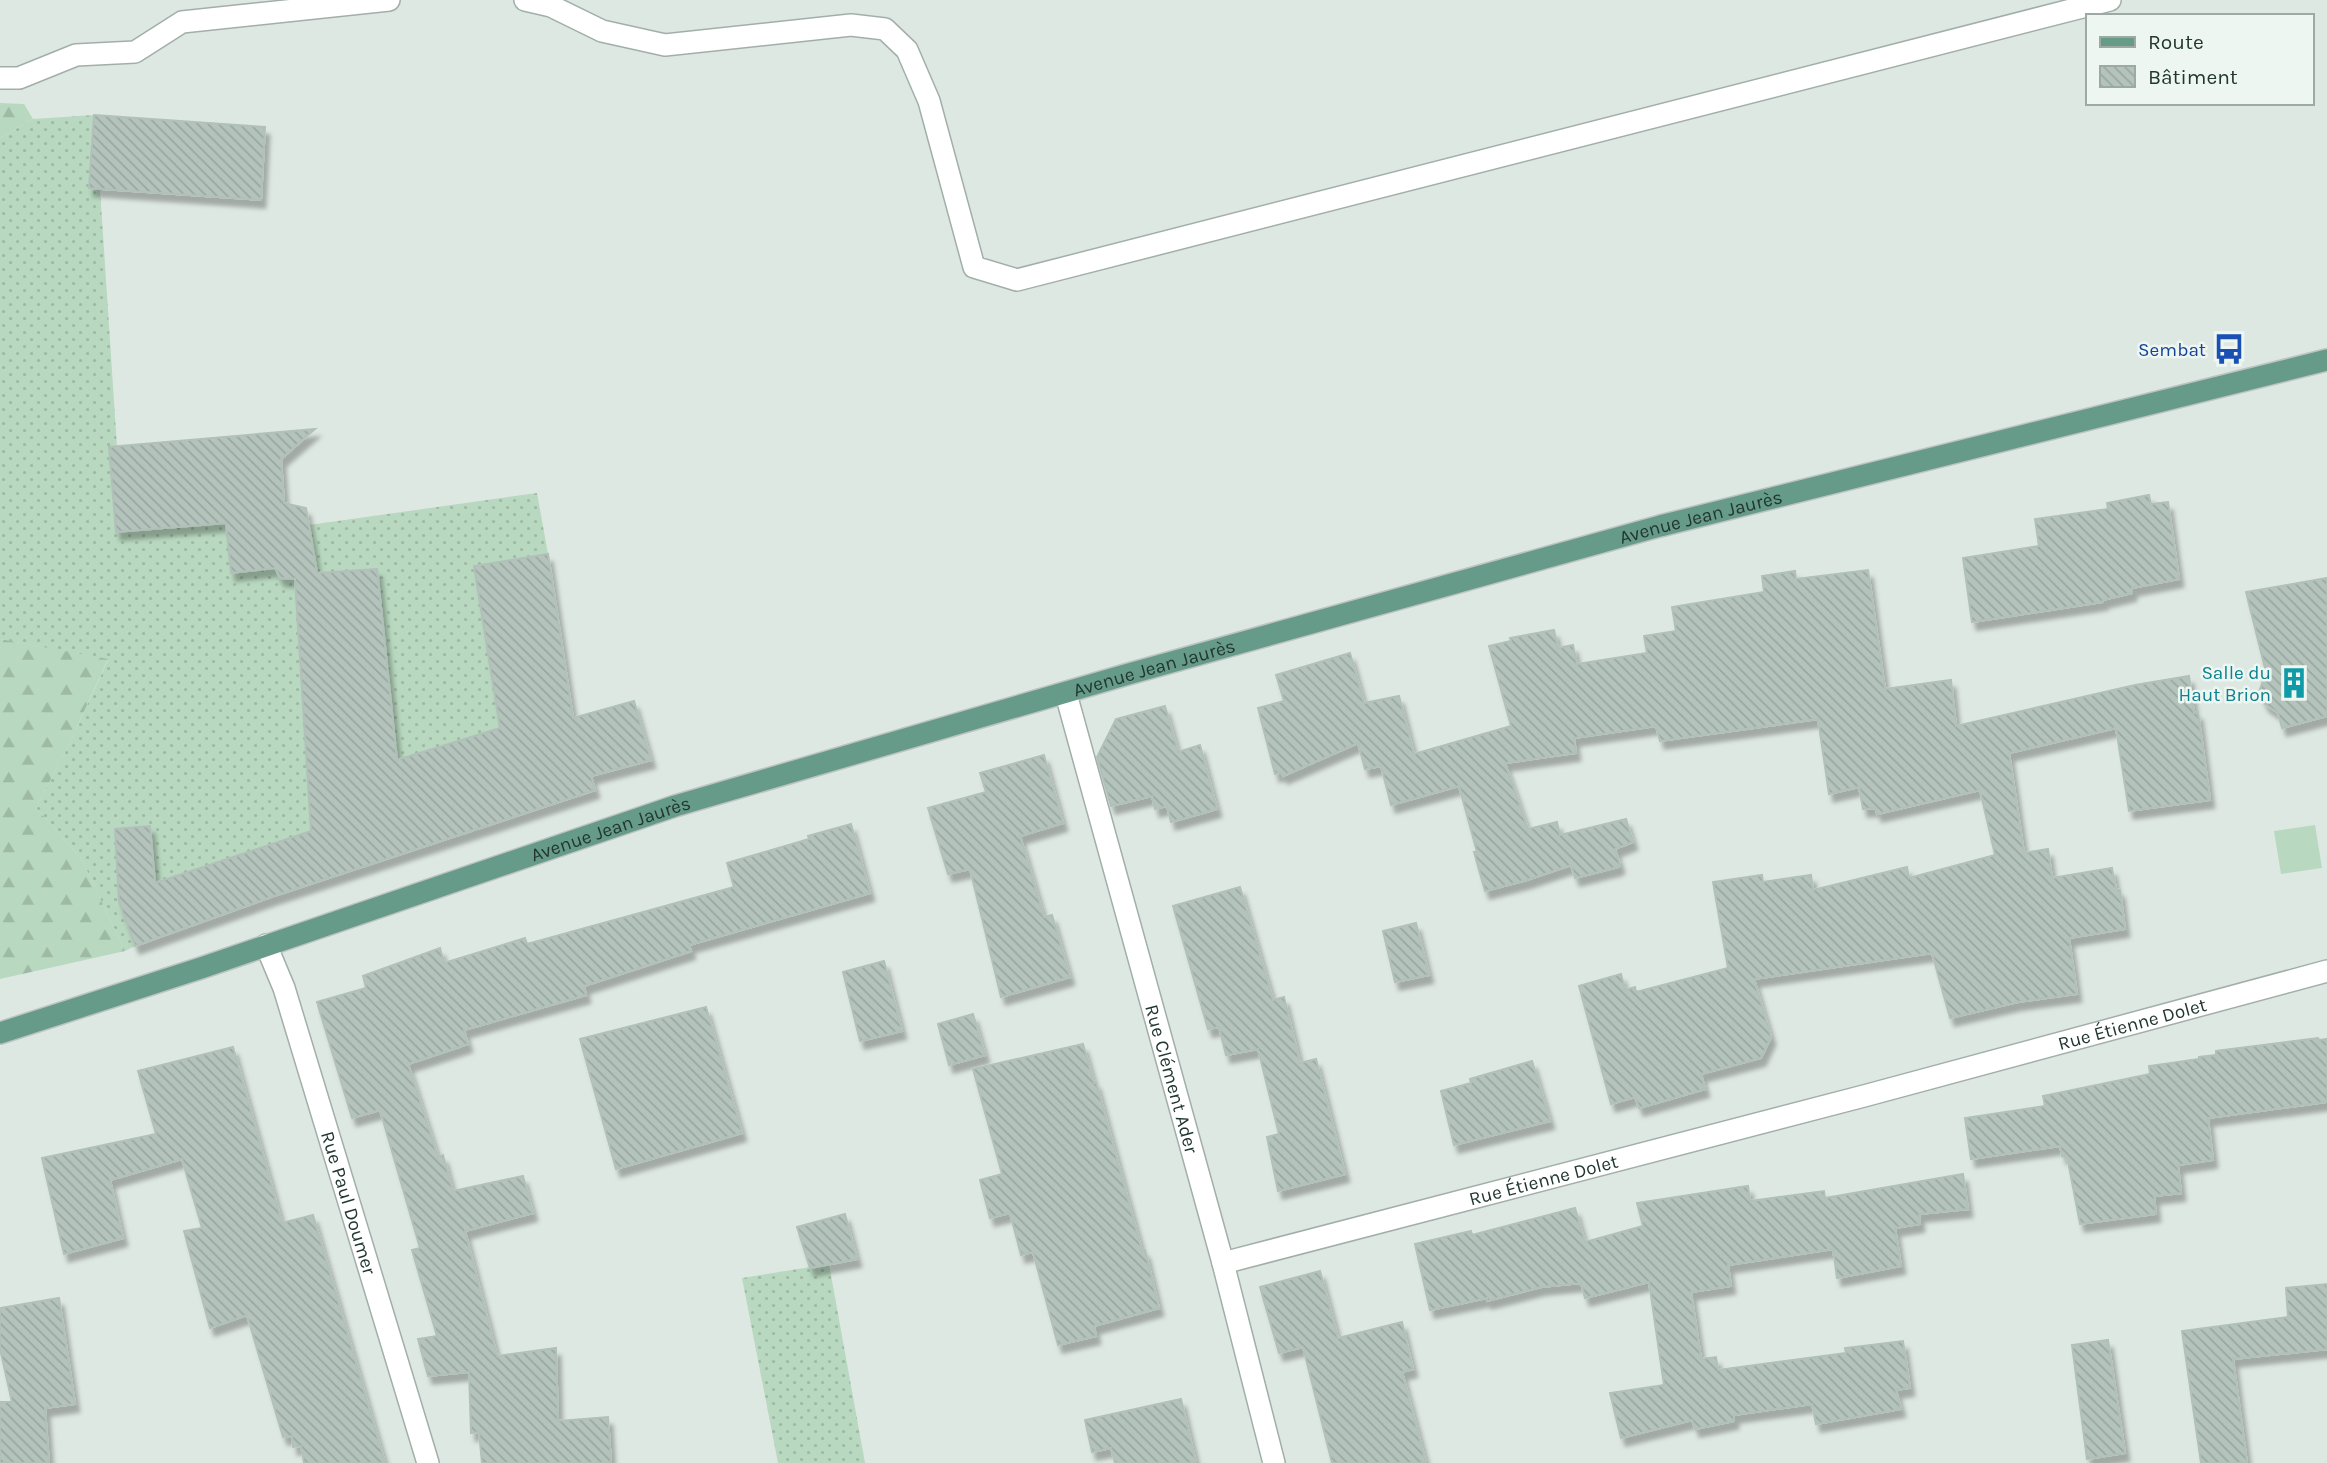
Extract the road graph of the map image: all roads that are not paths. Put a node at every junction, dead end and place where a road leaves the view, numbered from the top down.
1 (388, 0) edge
2 (525, 0) edge
3 (2110, 0) edge
4 (0, 78) edge
5 (2327, 360) edge
6 (1066, 694) junction
7 (266, 945) junction
8 (2327, 971) edge
9 (0, 1033) edge
10 (1223, 1263) junction
11 (428, 1463) edge
12 (1274, 1463) edge

1 - 4 street
2 - 3 street
5 - 6 main road, Avenue Jean Jaurès
6 - 7 main road, Avenue Jean Jaurès
6 - 10 street, Rue Clément Ader
7 - 9 main road, Avenue Jean Jaurès
7 - 11 street, Rue Paul Doumer
8 - 10 street, Rue Étienne Dolet
10 - 12 street, Rue Clément Ader

